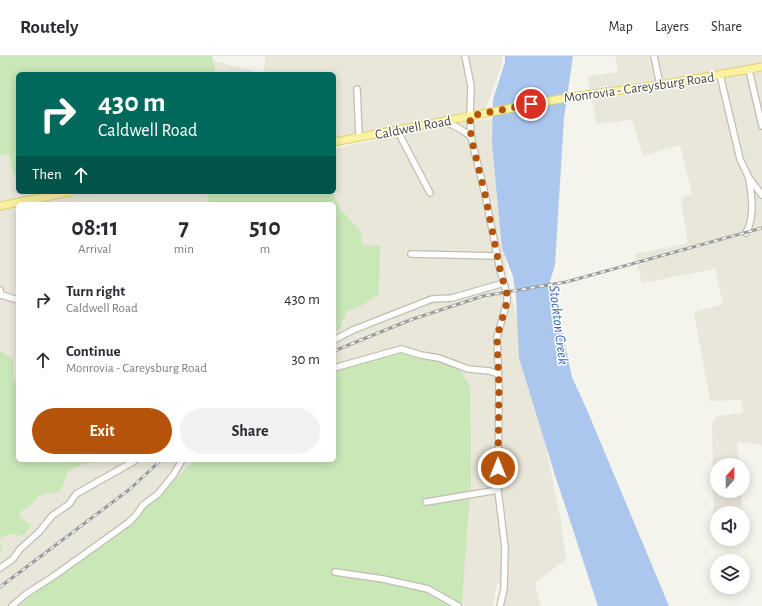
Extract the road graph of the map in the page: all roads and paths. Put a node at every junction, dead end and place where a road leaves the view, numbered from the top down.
1 (465, 56) edge
2 (654, 56) edge
3 (762, 67) edge
4 (749, 70) junction
5 (720, 75) junction
6 (660, 85) junction
7 (356, 89) dead end
8 (492, 111) joint
9 (470, 116) junction
10 (441, 121) junction
11 (762, 126) edge
12 (397, 130) junction
13 (359, 137) junction
14 (471, 137) junction
15 (336, 142) edge
16 (749, 178) junction
17 (430, 193) dead end
18 (52, 194) edge
19 (762, 195) edge
20 (16, 202) edge
21 (17, 202) edge
22 (0, 206) edge
23 (746, 233) dead end
24 (411, 254) dead end
25 (497, 256) junction
26 (504, 283) junction
27 (0, 290) edge
28 (16, 299) edge
29 (336, 339) edge
30 (336, 367) edge
31 (498, 374) junction
32 (132, 462) edge
33 (181, 462) edge
34 (498, 490) junction
35 (426, 502) dead end
36 (0, 568) edge
37 (335, 572) dead end
38 (12, 606) edge
39 (458, 606) edge
40 (500, 606) edge

1 - 9 street
2 - 6 street
3 - 4 main road, Monrovia - Careysburg Road
4 - 5 main road, Monrovia - Careysburg Road
4 - 11 street
5 - 6 main road, Monrovia - Careysburg Road
5 - 16 street
6 - 8 main road, Monrovia - Careysburg Road
7 - 13 street
8 - 9 main road, Caldwell Road
9 - 10 main road, Caldwell Road
9 - 14 street
10 - 12 main road, Caldwell Road
10 - 14 street
12 - 13 main road, Caldwell Road
12 - 17 street
13 - 15 main road, Caldwell Road
14 - 25 street
16 - 19 street
16 - 23 street
18 - 21 main road
20 - 22 main road
24 - 25 street
25 - 26 street
26 - 29 street
26 - 31 street
27 - 28 street
30 - 31 street
31 - 34 street
32 - 36 street
33 - 38 street
34 - 35 street
34 - 40 street
37 - 39 street

